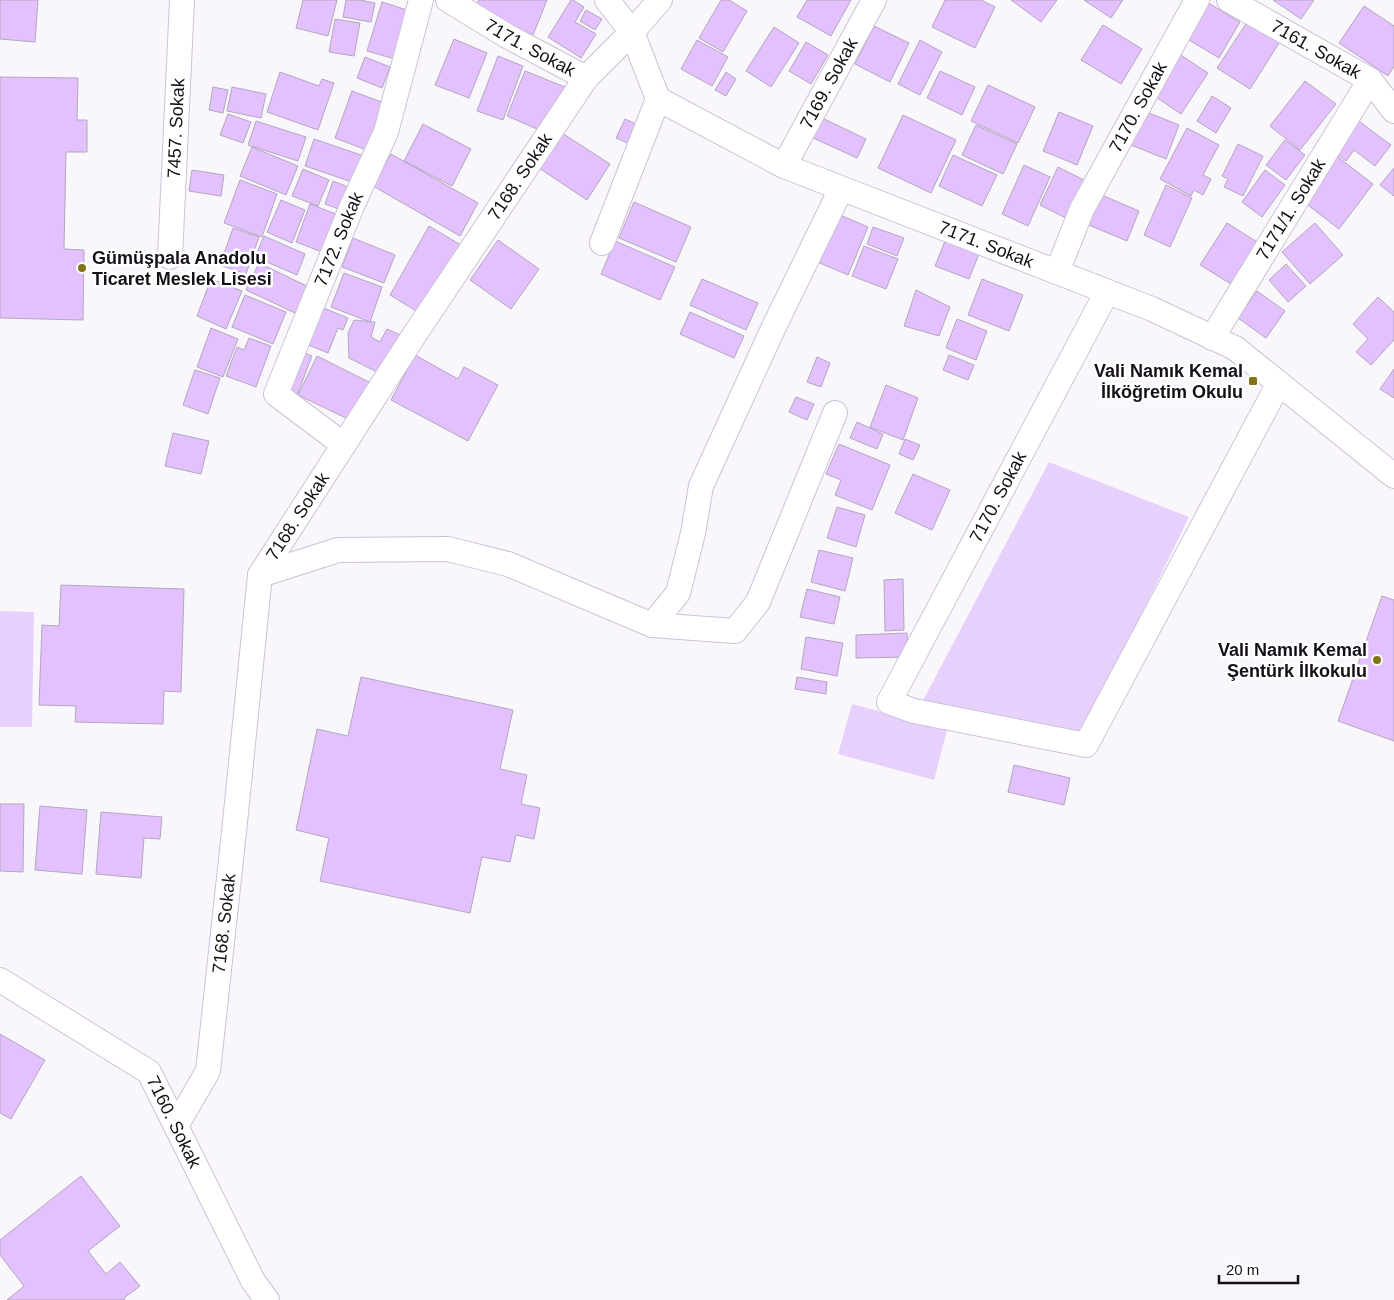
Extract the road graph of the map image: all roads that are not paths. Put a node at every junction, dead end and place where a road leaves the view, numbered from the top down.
1 (421, 0) edge
2 (448, 0) edge
3 (607, 0) edge
4 (660, 0) edge
5 (874, 0) edge
6 (1198, 0) edge
7 (1229, 0) edge
8 (188, 2) edge
9 (632, 32) junction
10 (586, 78) junction
11 (1370, 80) junction
12 (658, 99) junction
13 (1394, 111) edge
14 (784, 166) junction
15 (841, 189) junction
16 (602, 243) dead end
17 (170, 257) dead end
18 (1057, 272) junction
19 (1107, 292) junction
20 (1212, 338) junction
21 (1278, 383) junction
22 (836, 413) dead end
23 (344, 445) junction
24 (1394, 476) edge
25 (260, 575) junction
26 (652, 625) junction
27 (0, 980) edge
28 (176, 1126) junction
29 (267, 1300) edge

1 - 23 street, 7172. Sokak
2 - 10 street, 7171. Sokak
3 - 9 street
4 - 9 street, 7168. Sokak
5 - 14 street, 7169. Sokak
6 - 18 street, 7170. Sokak
7 - 11 street, 7161. Sokak
8 - 17 street, 7457. Sokak
9 - 10 street, 7168. Sokak
9 - 12 street
10 - 23 street, 7168. Sokak
11 - 13 street, 7161. Sokak
11 - 20 street, 7171/1. Sokak
12 - 14 street, 7171. Sokak
12 - 16 street
14 - 15 street, 7171. Sokak
15 - 18 street, 7171. Sokak
15 - 26 street
18 - 19 street, 7171. Sokak
19 - 20 street, 7171. Sokak
19 - 21 street, 7170. Sokak
20 - 21 street, 7171. Sokak
21 - 24 street, 7171. Sokak
22 - 26 street
23 - 25 street, 7168. Sokak
25 - 26 street
25 - 28 street, 7168. Sokak
27 - 28 street, 7160. Sokak
28 - 29 street, 7160. Sokak

